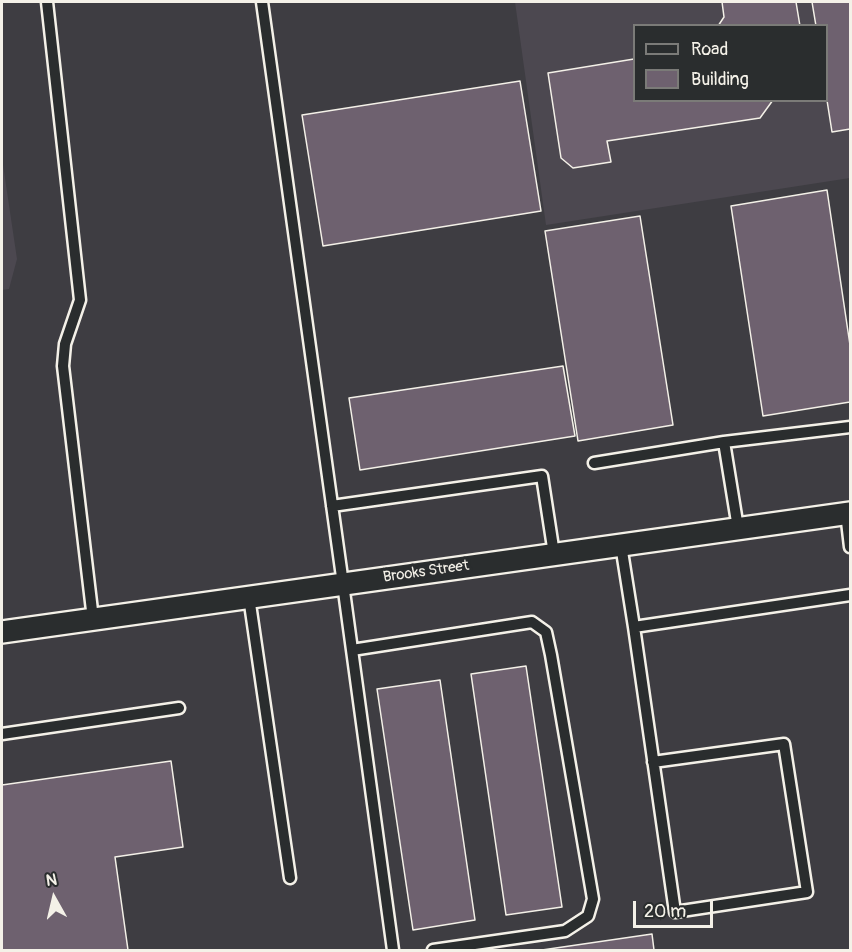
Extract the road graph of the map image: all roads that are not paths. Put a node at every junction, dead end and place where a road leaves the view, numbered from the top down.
1 (46, 2) edge
2 (262, 2) edge
3 (850, 427) edge
4 (724, 442) junction
5 (594, 463) dead end
6 (332, 506) junction
7 (848, 513) edge
8 (738, 528) junction
9 (621, 545) junction
10 (850, 547) edge
11 (554, 554) junction
12 (343, 584) junction
13 (850, 595) edge
14 (249, 597) junction
15 (93, 619) junction
16 (633, 627) junction
17 (2, 632) edge
18 (352, 650) junction
19 (179, 708) dead end
20 (2, 734) edge
21 (653, 762) junction
22 (290, 878) dead end
23 (393, 951) edge
24 (433, 951) edge

1 - 15 lane
2 - 6 lane
3 - 4 lane
4 - 5 lane
4 - 8 lane
6 - 11 lane
6 - 12 lane
7 - 8 street, Brooks Street
7 - 10 lane
8 - 9 street, Brooks Street
9 - 11 street, Brooks Street
9 - 16 lane
11 - 12 street, Brooks Street
12 - 14 street, Brooks Street
12 - 18 lane
13 - 16 lane
14 - 15 street, Brooks Street
14 - 22 lane
15 - 17 street, Brooks Street
16 - 21 lane
18 - 23 lane
18 - 24 lane
19 - 20 lane
21 - 21 lane

